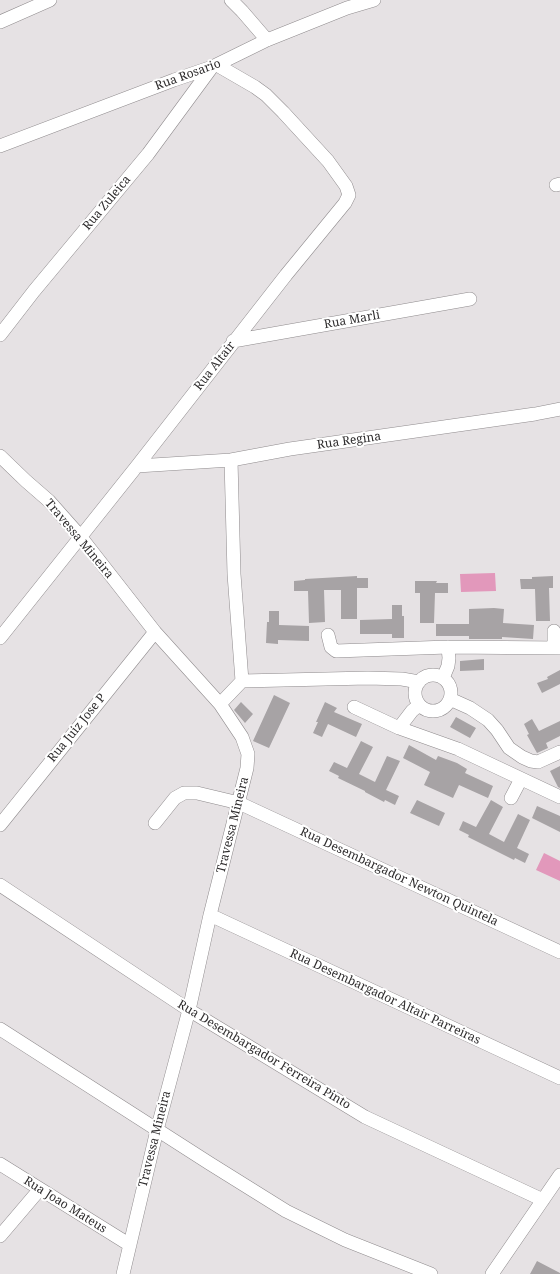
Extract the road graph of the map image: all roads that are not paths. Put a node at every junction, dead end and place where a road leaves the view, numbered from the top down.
1 (50, 0) edge
2 (231, 0) edge
3 (374, 0) edge
4 (343, 4) edge
5 (0, 22) edge
6 (267, 40) junction
7 (215, 66) junction
8 (0, 146) edge
9 (470, 299) dead end
10 (0, 335) edge
11 (233, 341) junction
12 (560, 410) edge
13 (0, 456) edge
14 (231, 460) junction
15 (137, 466) junction
16 (80, 536) junction
17 (554, 631) dead end
18 (155, 632) junction
19 (328, 635) dead end
20 (0, 638) edge
21 (448, 647) junction
22 (557, 648) edge
23 (443, 678) junction
24 (242, 681) junction
25 (419, 682) junction
26 (450, 699) junction
27 (220, 704) junction
28 (420, 705) junction
29 (354, 707) dead end
30 (399, 728) junction
31 (560, 752) edge
32 (521, 779) junction
33 (560, 797) edge
34 (511, 798) dead end
35 (239, 802) junction
36 (155, 823) dead end
37 (0, 825) edge
38 (0, 886) edge
39 (210, 916) junction
40 (560, 952) edge
41 (189, 1010) junction
42 (0, 1029) edge
43 (560, 1078) edge
44 (157, 1130) junction
45 (0, 1164) edge
46 (560, 1175) edge
47 (40, 1189) junction
48 (543, 1200) junction
49 (1, 1231) edge
50 (130, 1245) junction
51 (123, 1274) edge
52 (431, 1274) edge
53 (492, 1274) edge

1 - 5 street
2 - 6 street
3 - 4 street, Rua Rosario
4 - 6 street, Rua Rosario
6 - 7 street, Rua Rosario
7 - 8 street, Rua Rosario
7 - 10 street, Rua Zuleica
7 - 11 street, Rua Altair
9 - 11 street, Rua Marli
11 - 15 street, Rua Altair
12 - 14 street, Rua Regina
13 - 16 street, Travessa Mineira
14 - 15 street, Rua Regina
14 - 24 street
15 - 16 street, Rua Altair
16 - 18 street, Travessa Mineira
16 - 20 street, Rua Altair
17 - 22 street
18 - 27 street, Travessa Mineira
18 - 37 street, Rua Juiz Jose P
19 - 21 street
21 - 22 street
21 - 23 street
23 - 25 street
23 - 26 street
24 - 25 street
24 - 27 street
25 - 28 street
26 - 28 street
26 - 31 street
27 - 35 street, Travessa Mineira
28 - 30 street
29 - 30 street
30 - 32 street
32 - 33 street
32 - 34 street
35 - 36 street, Rua Desembargador Newton Quintela
35 - 39 street, Travessa Mineira
35 - 40 street, Rua Desembargador Newton Quintela
38 - 41 street, Rua Desembargador Ferreira Pinto
39 - 41 street, Travessa Mineira
39 - 43 street, Rua Desembargador Altair Parreiras
41 - 44 street, Travessa Mineira
41 - 48 street, Rua Desembargador Ferreira Pinto
42 - 44 street
44 - 50 street, Travessa Mineira
44 - 52 street
45 - 47 street, Rua Joao Mateus
46 - 48 street
47 - 49 street
47 - 50 street, Rua Joao Mateus
48 - 53 street
50 - 51 street, Travessa Mineira

